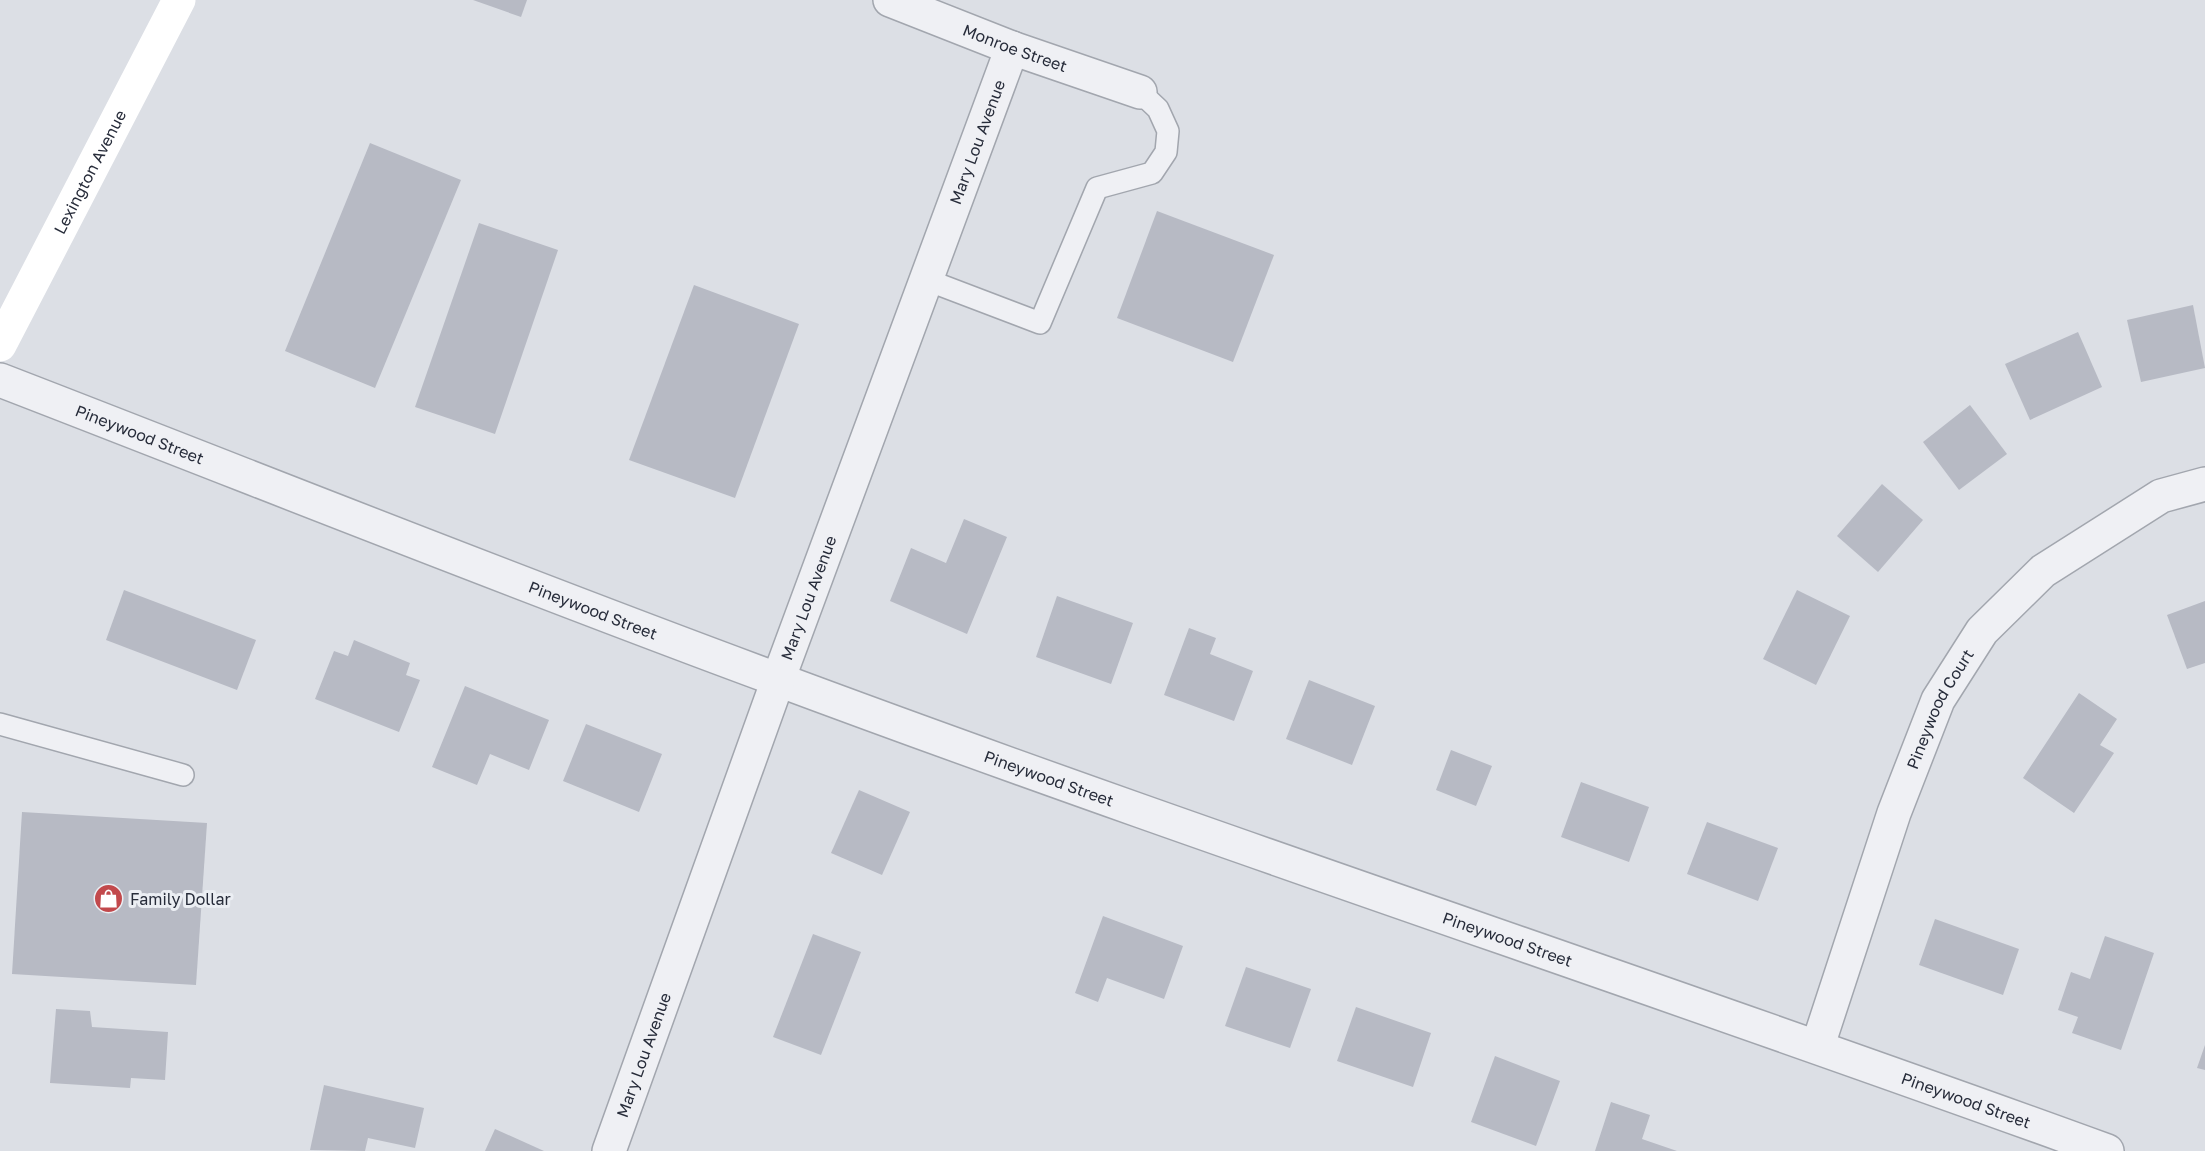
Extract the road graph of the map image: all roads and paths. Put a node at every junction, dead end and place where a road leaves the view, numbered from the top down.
1 (179, 0) edge
2 (890, 0) edge
3 (1012, 48) junction
4 (1140, 92) joint
5 (927, 280) junction
6 (0, 345) edge
7 (0, 381) edge
8 (2205, 484) edge
9 (778, 680) junction
10 (0, 724) edge
11 (183, 775) dead end
12 (1818, 1046) junction
13 (609, 1151) edge
14 (2107, 1151) edge

1 - 6 main road, Lexington Avenue
2 - 3 street, Monroe Street
3 - 4 street, Monroe Street
3 - 5 street, Mary Lou Avenue
4 - 5 lane
5 - 9 street, Mary Lou Avenue
7 - 9 street, Pineywood Street
8 - 12 street, Pineywood Court
9 - 12 street, Pineywood Street
9 - 13 street, Mary Lou Avenue
10 - 11 lane
12 - 14 street, Pineywood Street

